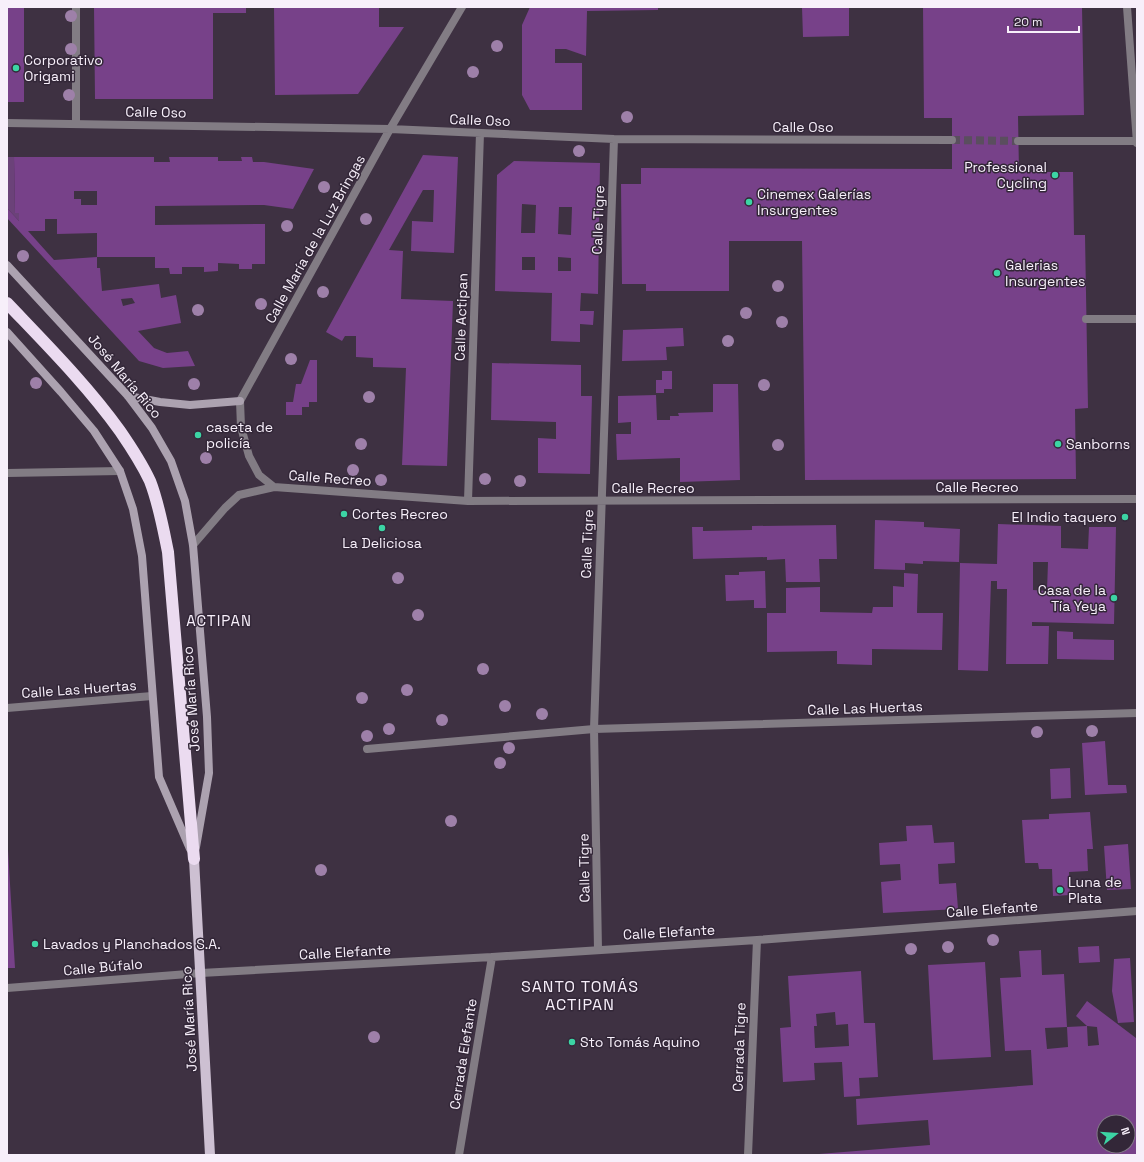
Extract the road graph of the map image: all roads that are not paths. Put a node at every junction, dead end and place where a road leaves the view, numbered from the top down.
1 (76, 7) edge
2 (462, 7) edge
3 (1127, 7) edge
4 (7, 123) edge
5 (76, 123) junction
6 (390, 129) junction
7 (480, 133) junction
8 (614, 139) junction
9 (952, 140) tunnel mouth
10 (1018, 141) tunnel mouth
11 (1137, 142) edge
12 (7, 265) edge
13 (7, 303) edge
14 (1086, 319) dead end
15 (1137, 319) edge
16 (7, 332) edge
17 (128, 396) junction
18 (240, 401) junction
19 (120, 470) junction
20 (7, 472) edge
21 (274, 487) junction
22 (1137, 499) edge
23 (468, 501) junction
24 (602, 501) junction
25 (193, 545) junction
26 (152, 696) junction
27 (7, 708) edge
28 (1137, 713) edge
29 (594, 729) junction
30 (367, 748) dead end
31 (194, 859) junction
32 (1137, 911) edge
33 (756, 940) junction
34 (598, 949) junction
35 (492, 957) junction
36 (201, 973) junction
37 (7, 988) edge
38 (210, 1155) edge
39 (459, 1155) edge
40 (748, 1155) edge

1 - 5 street
2 - 6 street, Calle María de la Luz Bringas
3 - 11 street
4 - 5 street, Calle Oso
5 - 6 street, Calle Oso
6 - 7 street, Calle Oso
6 - 18 street, Calle María de la Luz Bringas
7 - 8 street, Calle Oso
7 - 23 street, Calle Actipan
8 - 9 street, Calle Oso
8 - 24 street, Calle Tigre
10 - 11 street
12 - 17 main road, José María Rico
13 - 31 highway
14 - 15 street
16 - 19 main road, José María Rico
17 - 18 main road
17 - 25 main road, José María Rico
18 - 21 street
19 - 20 street
19 - 26 main road, José María Rico
21 - 23 street, Calle Recreo
21 - 25 street, Calle Recreo
22 - 24 street, Calle Recreo
23 - 24 street, Calle Recreo
24 - 29 street, Calle Tigre
25 - 31 main road, José María Rico
26 - 27 street, Calle Las Huertas
26 - 31 main road, José María Rico
28 - 29 street, Calle Las Huertas
29 - 30 street, Calle Las Huertas
29 - 34 street, Calle Tigre
31 - 36 main road, José María Rico
32 - 33 street, Calle Elefante
33 - 34 street, Calle Elefante
33 - 40 street, Cerrada Tigre
34 - 35 street, Calle Elefante
35 - 36 street, Calle Elefante
35 - 39 street, Cerrada Elefante
36 - 37 street, Calle Búfalo
36 - 38 main road, José María Rico

